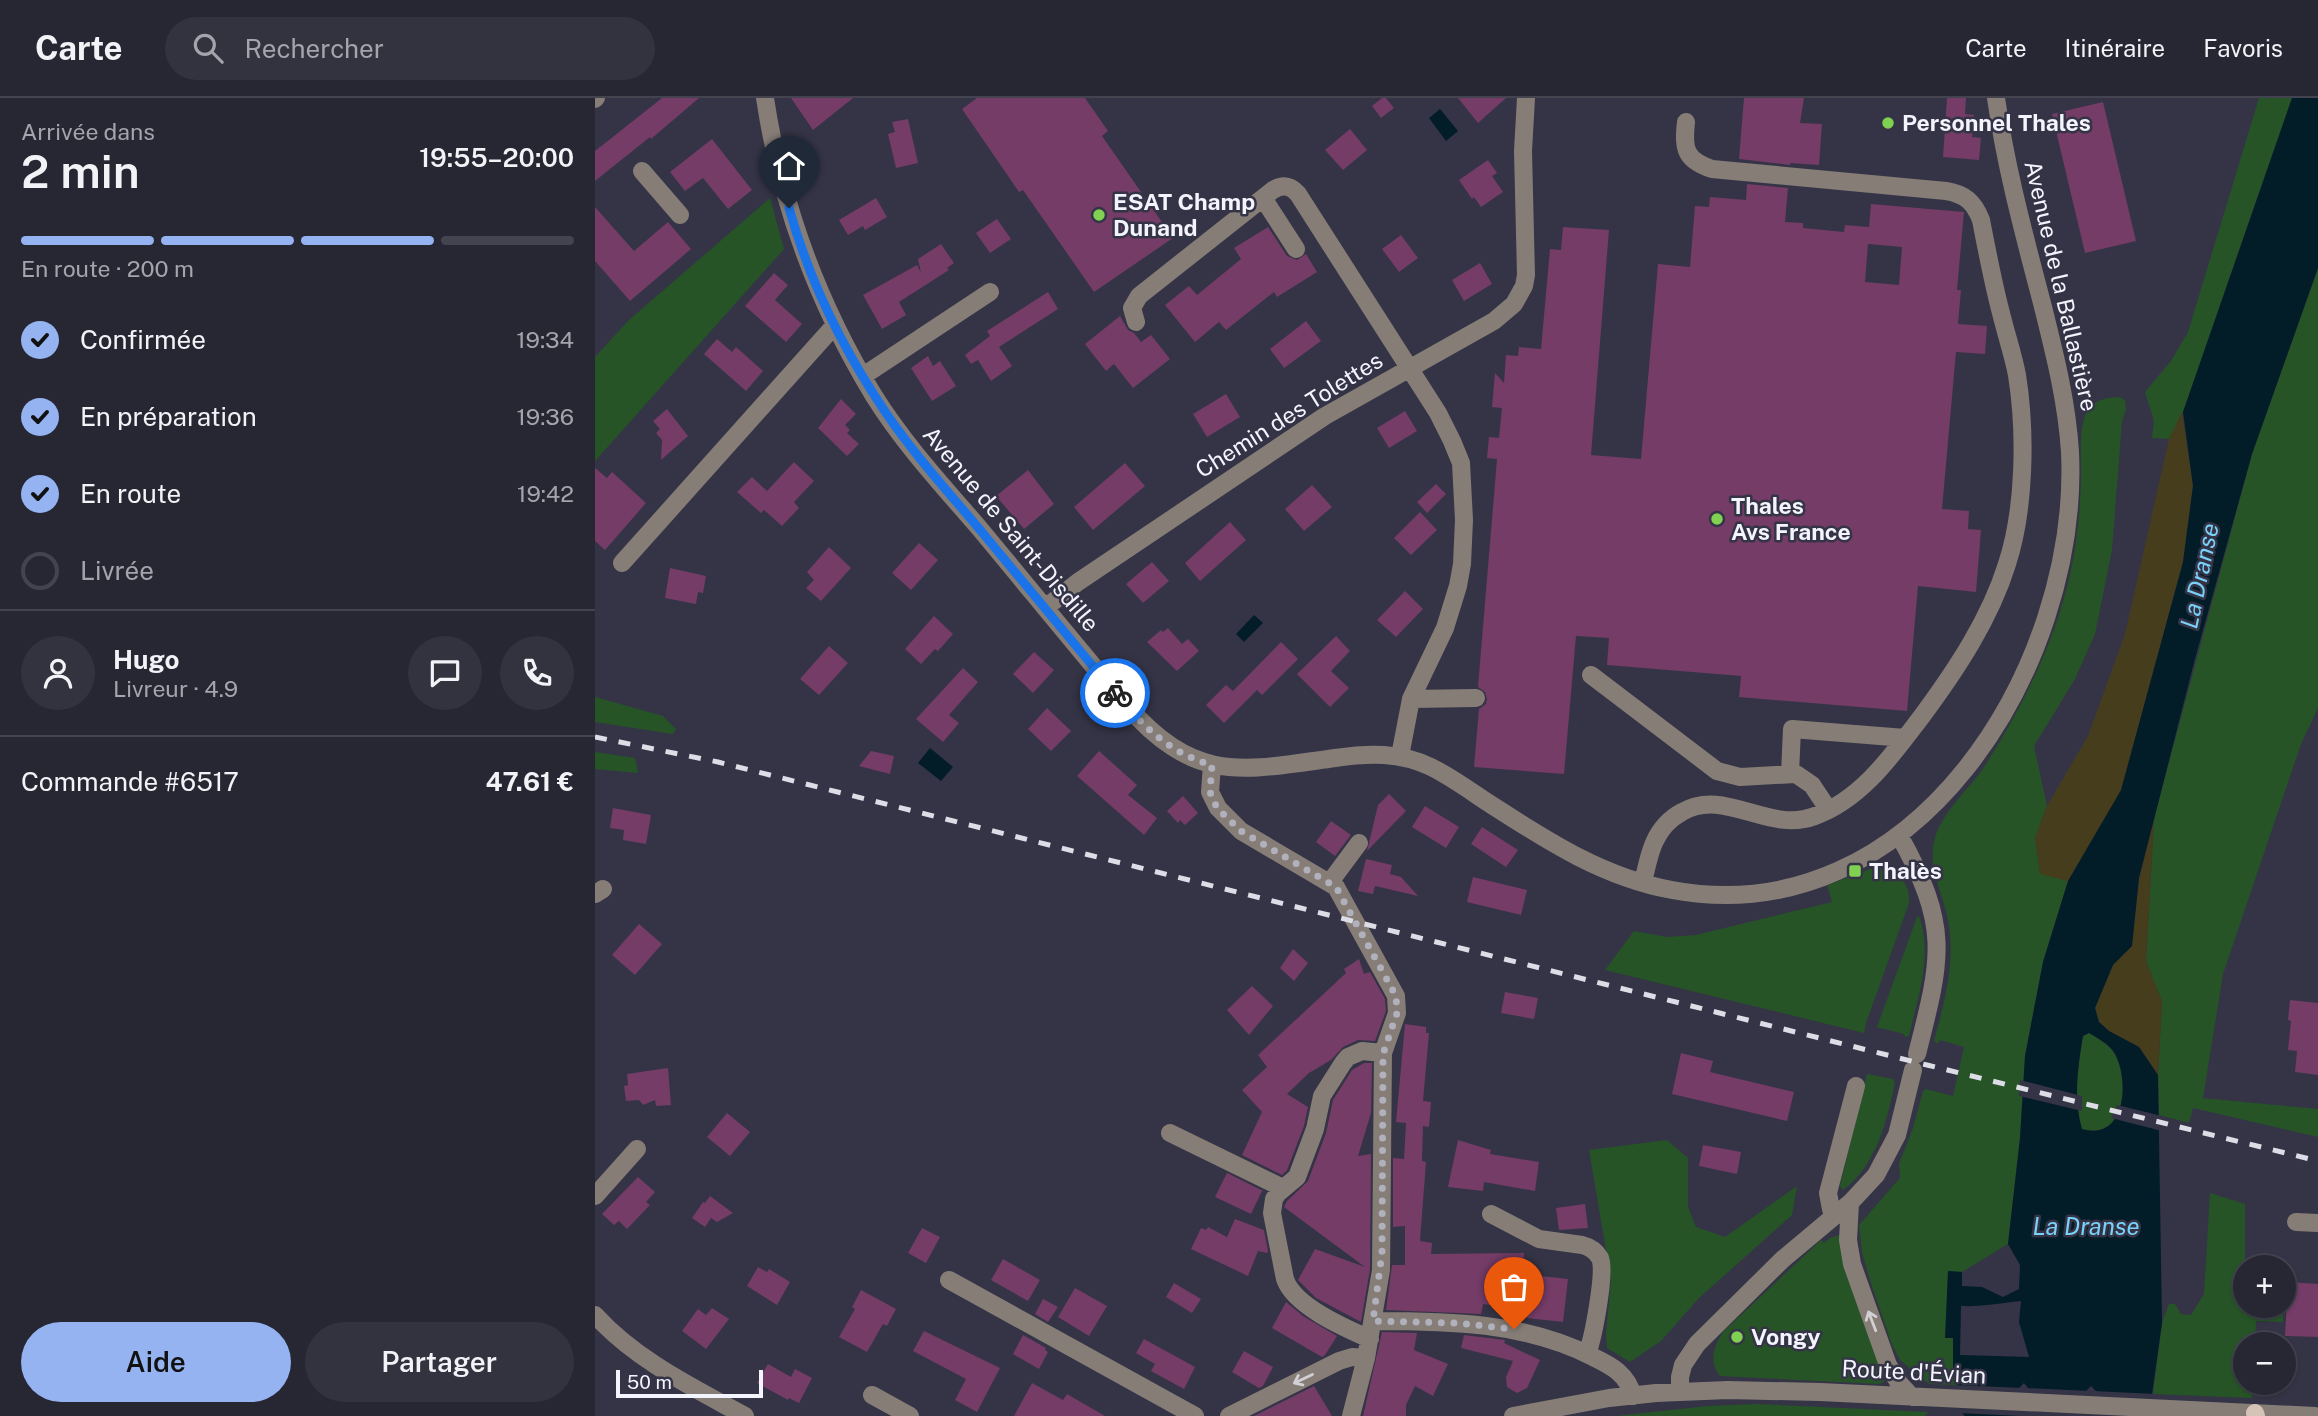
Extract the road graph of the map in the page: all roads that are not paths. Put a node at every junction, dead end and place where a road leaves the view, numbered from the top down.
1 (765, 98) edge
2 (1526, 98) edge
3 (1996, 98) edge
4 (1686, 122) dead end
5 (642, 171) dead end
6 (1263, 198) junction
7 (680, 215) dead end
8 (1296, 250) dead end
9 (990, 292) dead end
10 (1136, 322) dead end
11 (835, 325) junction
12 (1410, 367) junction
13 (863, 376) junction
14 (622, 562) dead end
15 (1045, 608) junction
16 (1591, 675) dead end
17 (1476, 698) dead end
18 (1411, 699) junction
19 (1905, 737) junction
20 (1400, 756) junction
21 (1212, 765) junction
22 (1790, 774) junction
23 (1828, 810) junction
24 (1899, 835) junction
25 (1359, 844) dead end
26 (1330, 882) junction
27 (1643, 883) junction
28 (1383, 1054) junction
29 (1856, 1086) dead end
30 (1170, 1133) dead end
31 (637, 1149) dead end
32 (1283, 1188) junction
33 (595, 1196) edge
34 (1491, 1214) dead end
35 (1842, 1222) junction
36 (2296, 1222) dead end
37 (2318, 1223) edge
38 (949, 1280) dead end
39 (595, 1315) edge
40 (1371, 1330) junction
41 (1587, 1354) junction
42 (1366, 1358) junction
43 (1679, 1392) junction
44 (872, 1395) dead end
45 (1633, 1396) junction
46 (1912, 1397) junction
47 (1585, 1409) edge
48 (2256, 1414) edge
49 (745, 1416) edge
50 (910, 1416) edge
51 (1195, 1416) edge
52 (1229, 1416) edge
53 (1351, 1416) edge
54 (1513, 1416) edge
55 (2315, 1416) edge

1 - 11 street, Avenue de Saint-Disdille
2 - 12 street
3 - 24 street, Avenue de la Ballastière
4 - 19 street
5 - 7 street
6 - 8 street
6 - 10 street
6 - 12 street, Chemin des Tolettes
9 - 13 street
11 - 13 street, Avenue de Saint-Disdille
11 - 14 street
12 - 15 street, Chemin des Tolettes
12 - 18 street
13 - 15 street, Avenue de Saint-Disdille
15 - 21 street, Avenue de Saint-Disdille
16 - 22 street
17 - 18 street
18 - 20 street
19 - 22 street
19 - 23 street
20 - 21 street, Avenue de Saint-Disdille
20 - 27 street, Avenue de Saint-Disdille
21 - 26 street
22 - 23 street
23 - 27 street
24 - 27 street, Avenue de la Ballastière
24 - 35 street
25 - 26 street
26 - 28 street
28 - 32 street
28 - 40 street
29 - 35 street
30 - 32 street
31 - 33 street
32 - 40 street
34 - 41 street
35 - 43 street
46 -> 35 street
36 - 37 street
38 - 51 street
39 - 49 street
40 - 41 street
40 - 42 street
41 - 45 street
42 -> 52 street
42 - 53 street
43 - 45 street, Route d'Évian
43 - 46 street, Route d'Évian
44 - 50 street
45 - 47 street, Route d'Évian
46 - 48 street, Route d'Évian
47 - 54 street, Route d'Évian
48 - 55 street, Route d'Évian

